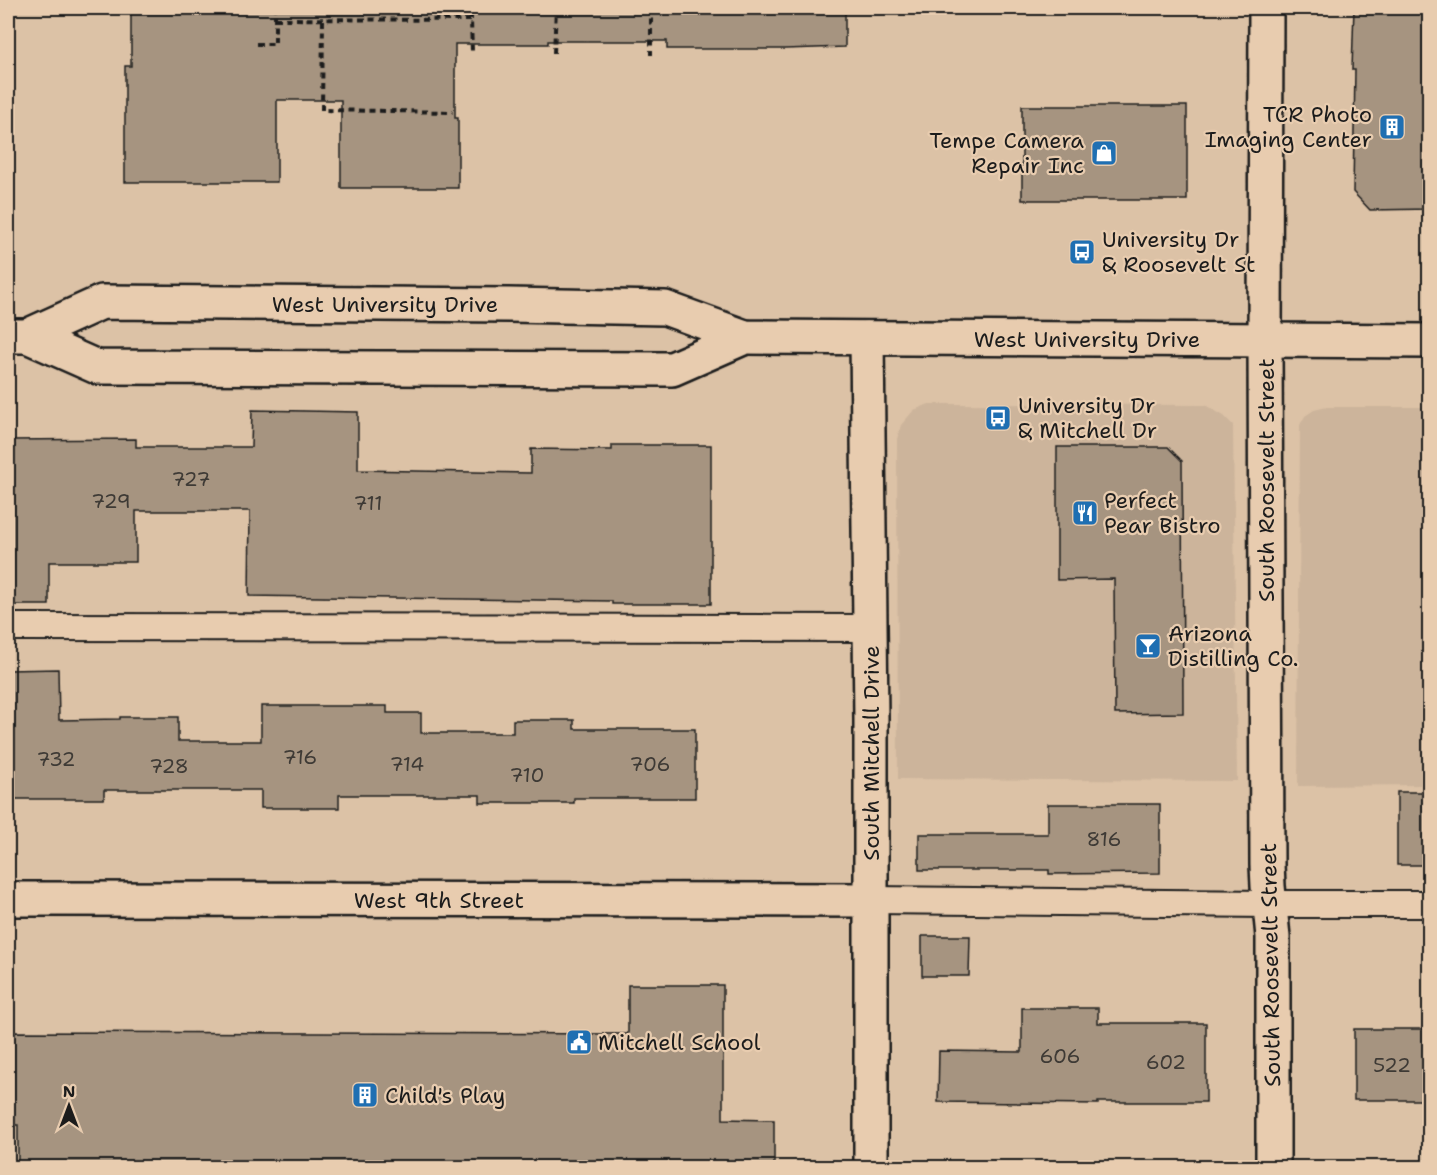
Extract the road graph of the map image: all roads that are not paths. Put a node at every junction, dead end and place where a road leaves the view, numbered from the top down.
1 (1266, 8) edge
2 (17, 336) edge
3 (745, 337) junction
4 (867, 338) junction
5 (1265, 341) junction
6 (1430, 341) edge
7 (8, 627) edge
8 (870, 628) junction
9 (8, 899) edge
10 (871, 900) junction
11 (1270, 904) junction
12 (1430, 904) edge
13 (871, 1167) edge
14 (1273, 1167) edge

1 - 5 street, South Roosevelt Street
2 - 3 street, West University Drive
2 - 3 street, West University Drive
3 - 4 street, West University Drive
4 - 5 street, West University Drive
4 - 8 street, South Mitchell Drive
5 - 6 street, West University Drive
5 - 11 street, South Roosevelt Street
7 - 8 lane
8 - 10 street, South Mitchell Drive
9 - 10 street, West 9th Street
10 - 11 lane
10 - 13 street, South Mitchell Drive
11 - 12 lane
11 - 14 street, South Roosevelt Street

